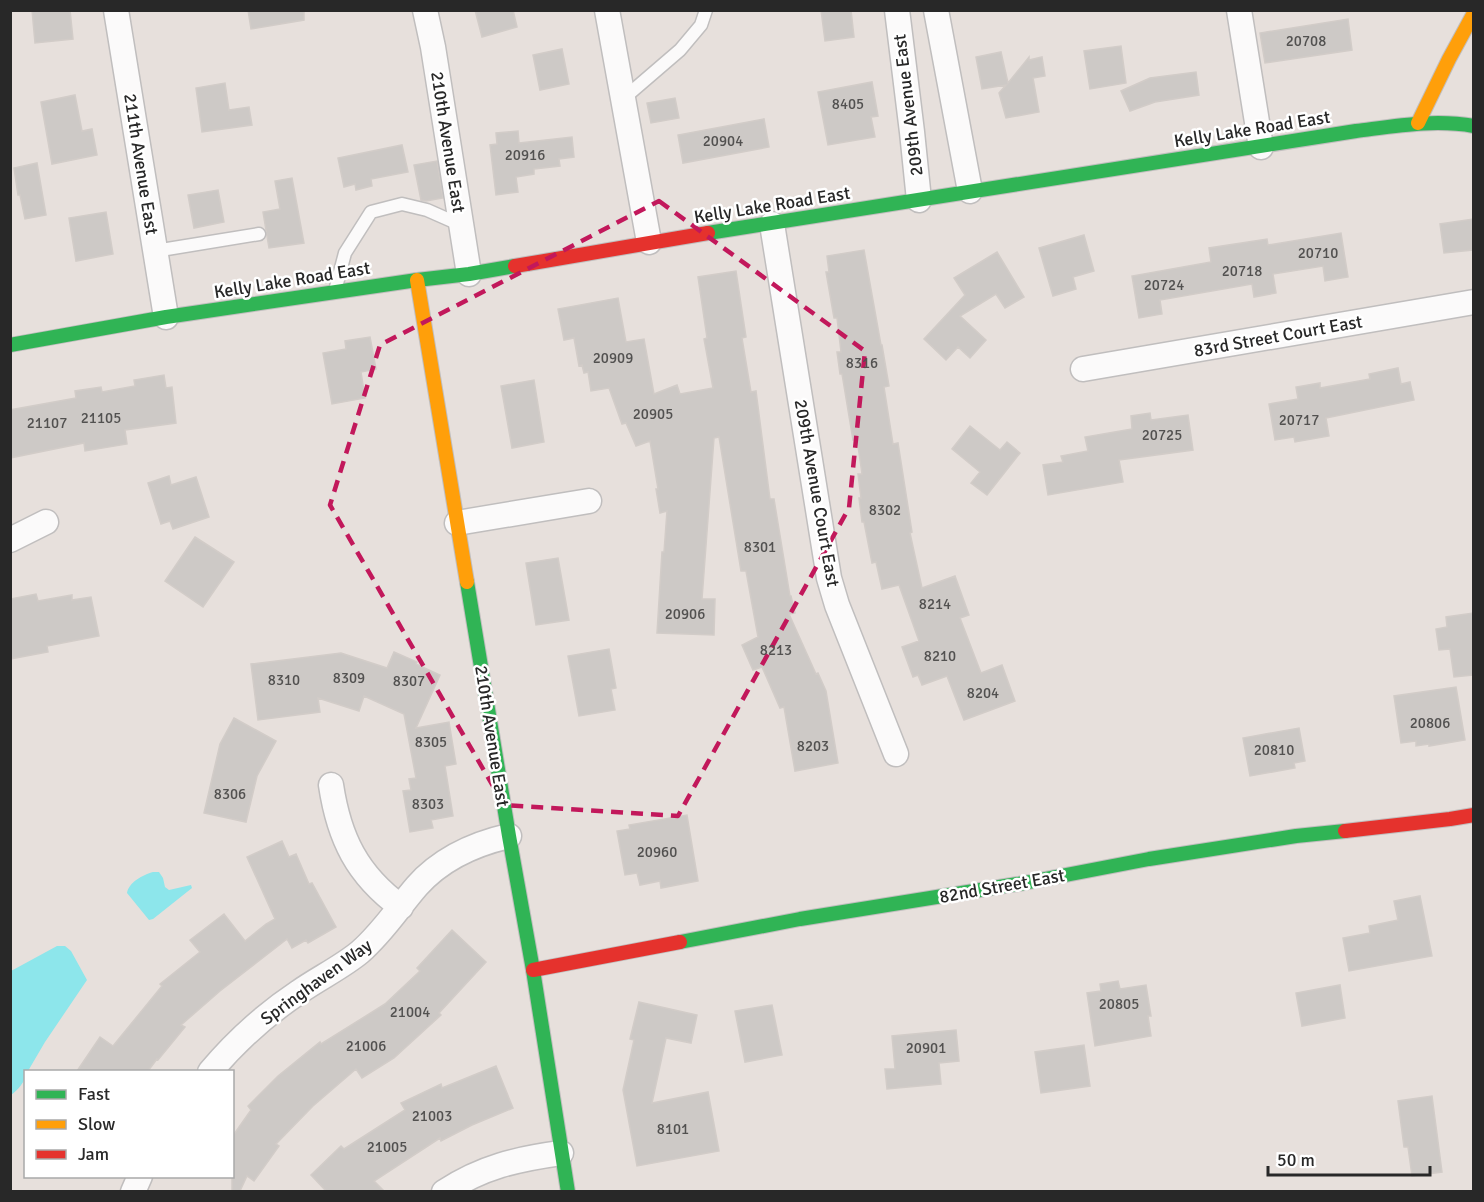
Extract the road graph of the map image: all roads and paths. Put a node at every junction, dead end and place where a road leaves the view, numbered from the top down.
1 (116, 10) edge
2 (425, 10) edge
3 (607, 10) edge
4 (706, 10) edge
5 (897, 10) edge
6 (936, 10) edge
7 (1239, 10) edge
8 (1473, 13) edge
9 (623, 99) junction
10 (1418, 123) junction
11 (1473, 126) edge
12 (1261, 147) junction
13 (970, 192) junction
14 (920, 200) junction
15 (772, 224) junction
16 (461, 225) junction
17 (259, 234) dead end
18 (649, 242) junction
19 (155, 251) junction
20 (469, 274) junction
21 (417, 280) junction
22 (335, 292) junction
23 (1473, 302) edge
24 (166, 317) junction
25 (10, 345) edge
26 (1083, 369) dead end
27 (589, 501) dead end
28 (46, 522) dead end
29 (457, 523) junction
30 (10, 540) edge
31 (896, 754) dead end
32 (331, 785) dead end
33 (1473, 815) edge
34 (509, 836) junction
35 (400, 907) junction
36 (533, 970) junction
37 (211, 1070) edge
38 (561, 1153) junction
39 (444, 1191) edge
40 (568, 1191) edge

1 - 19 street, 211th Avenue East
2 - 16 street, 210th Avenue East
3 - 9 street
4 - 9 lane
5 - 14 street, 209th Avenue East
6 - 13 street
7 - 12 street
8 - 10 street
9 - 18 street
10 - 11 street, Kelly Lake Road East
10 - 12 street, Kelly Lake Road East
12 - 13 street, Kelly Lake Road East
13 - 14 street, Kelly Lake Road East
14 - 15 street, Kelly Lake Road East
15 - 18 street, Kelly Lake Road East
15 - 31 street, 209th Avenue Court East
16 - 20 street, 210th Avenue East
16 - 22 lane
17 - 19 lane
18 - 20 street, Kelly Lake Road East
19 - 24 street, 211th Avenue East
20 - 21 street, Kelly Lake Road East
21 - 22 street, Kelly Lake Road East
21 - 29 street, 210th Avenue East
22 - 24 street, Kelly Lake Road East
23 - 26 street, 83rd Street Court East
24 - 25 street, Kelly Lake Road East
27 - 29 street
28 - 30 street
29 - 34 street, 210th Avenue East
32 - 35 street
33 - 36 street, 82nd Street East
34 - 35 street, Springhaven Way
34 - 36 street, 210th Avenue East
35 - 37 street, Springhaven Way
36 - 38 street, 210th Avenue East
38 - 39 street
38 - 40 street, 210th Avenue East

